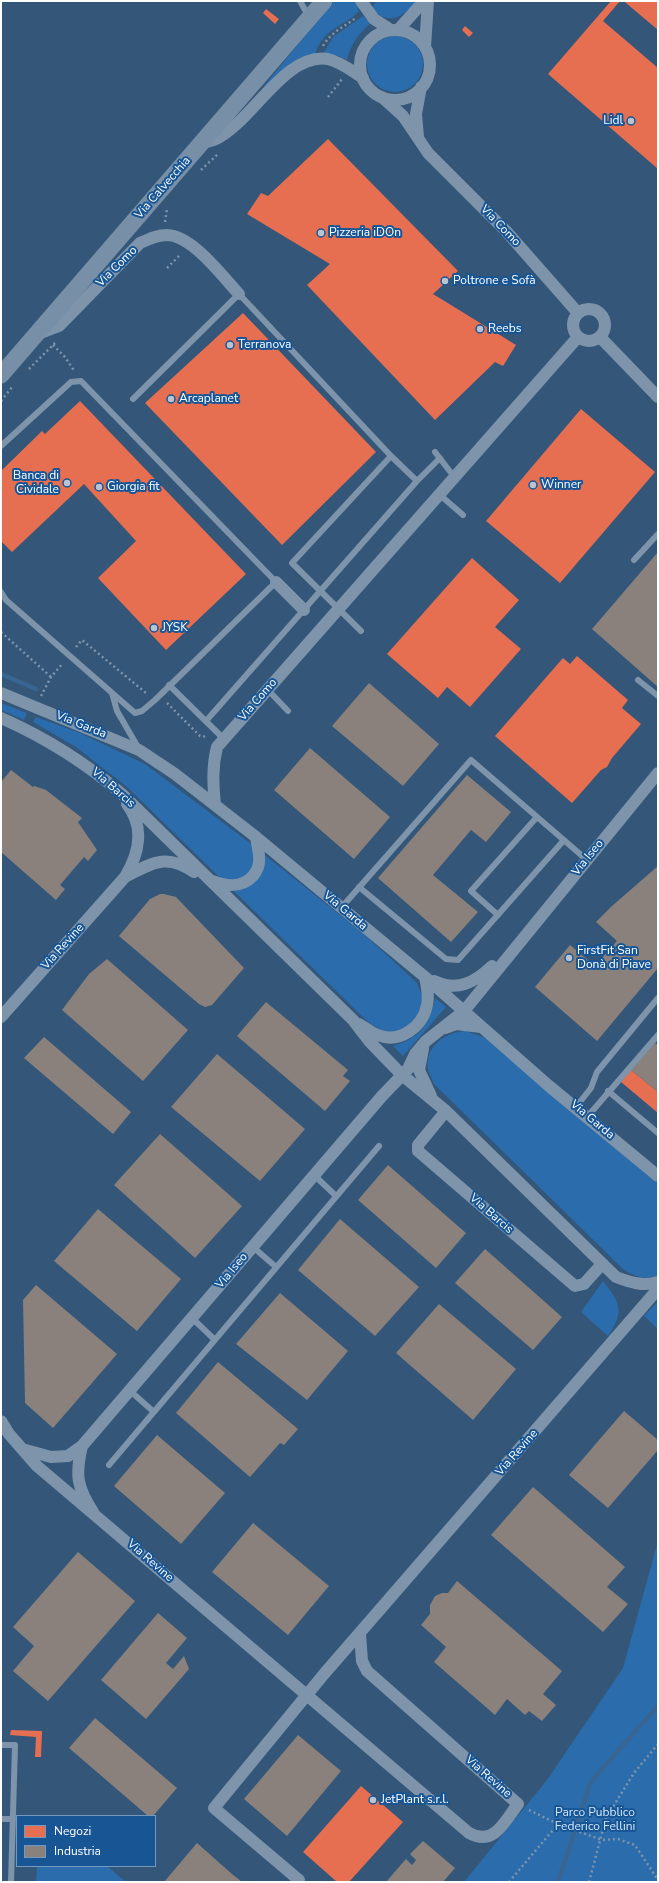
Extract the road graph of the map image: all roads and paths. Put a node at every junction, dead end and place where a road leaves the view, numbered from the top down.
1 (300, 1) edge
2 (324, 1) edge
3 (424, 1) edge
4 (428, 1) edge
5 (363, 5) edge
6 (309, 17) junction
7 (394, 30) junction
8 (425, 47) junction
9 (319, 59) junction
10 (342, 78) dead end
11 (363, 78) junction
12 (421, 87) junction
13 (328, 97) dead end
14 (382, 97) junction
15 (419, 140) junction
16 (202, 143) junction
17 (184, 251) dead end
18 (167, 268) dead end
19 (239, 294) junction
20 (578, 313) junction
21 (35, 336) junction
22 (578, 337) junction
23 (600, 337) junction
24 (53, 345) dead end
25 (1, 375) edge
26 (80, 381) junction
27 (658, 398) edge
28 (133, 399) dead end
29 (1, 446) edge
30 (435, 452) dead end
31 (391, 456) junction
32 (440, 458) junction
33 (455, 478) junction
34 (417, 481) junction
35 (440, 495) junction
36 (463, 515) dead end
37 (658, 534) edge
38 (634, 560) dead end
39 (276, 582) junction
40 (320, 591) junction
41 (1, 592) edge
42 (304, 610) junction
43 (337, 610) junction
44 (361, 631) dead end
45 (1, 632) edge
46 (69, 656) junction
47 (638, 680) dead end
48 (169, 685) junction
49 (268, 690) junction
50 (1, 693) edge
51 (112, 693) junction
52 (658, 696) edge
53 (155, 700) junction
54 (288, 711) dead end
55 (1, 718) edge
56 (206, 721) junction
57 (214, 729) junction
58 (221, 743) junction
59 (139, 750) junction
60 (658, 773) edge
61 (106, 780) junction
62 (215, 805) junction
63 (537, 817) junction
64 (256, 837) junction
65 (564, 840) junction
66 (587, 860) junction
67 (125, 877) junction
68 (209, 880) junction
69 (359, 887) junction
70 (341, 908) junction
71 (498, 915) junction
72 (518, 943) junction
73 (425, 977) junction
74 (658, 998) edge
75 (464, 1011) junction
76 (1, 1018) edge
77 (353, 1020) junction
78 (484, 1028) junction
79 (658, 1035) edge
80 (429, 1038) junction
81 (402, 1075) junction
82 (608, 1091) junction
83 (433, 1099) junction
84 (576, 1107) junction
85 (446, 1111) junction
86 (588, 1116) junction
87 (658, 1133) edge
88 (379, 1146) dead end
89 (314, 1175) junction
90 (658, 1176) edge
91 (336, 1196) junction
92 (253, 1247) junction
93 (602, 1264) junction
94 (276, 1268) junction
95 (658, 1282) edge
96 (658, 1289) edge
97 (192, 1318) junction
98 (215, 1340) junction
99 (130, 1390) junction
100 (154, 1412) junction
101 (1, 1421) edge
102 (82, 1446) junction
103 (22, 1449) junction
104 (109, 1465) dead end
105 (94, 1512) junction
106 (360, 1634) junction
107 (307, 1695) junction
108 (658, 1744) edge
109 (1, 1745) edge
110 (518, 1804) junction
111 (1, 1819) edge
112 (13, 1819) junction
113 (558, 1824) junction
114 (602, 1840) junction
115 (299, 1880) dead end
116 (658, 1880) edge
117 (11, 1882) edge
118 (509, 1882) edge
119 (589, 1882) edge

1 - 6 lane
2 - 6 main road, Via Calvecchia
3 - 7 street
4 - 8 street
5 - 7 street
5 - 9 path
6 - 16 main road, Via Calvecchia
7 - 8 street
7 - 11 street
8 - 12 street
9 - 11 street, Via Como
9 - 16 street, Via Como
10 - 13 path
11 - 14 street, Via Como
12 - 14 street
12 - 15 street
14 - 15 street, Via Como
15 - 20 street, Via Como
16 - 21 main road, Via Calvecchia
17 - 18 path
19 - 21 street, Via Como
19 - 28 lane
19 - 31 lane
20 - 22 street
20 - 23 street
21 - 25 main road, Via Calvecchia
22 - 23 street
22 - 33 street, Via Como
23 - 27 street
24 - 26 path
26 - 29 lane
26 - 39 lane
30 - 32 lane
31 - 34 lane
31 - 40 lane
32 - 33 lane
32 - 34 lane
33 - 35 street, Via Como
34 - 40 lane
35 - 36 lane
35 - 43 street, Via Como
37 - 38 lane
39 - 42 street
39 - 48 lane
40 - 42 lane
40 - 43 lane
41 - 46 lane
42 - 56 lane
43 - 44 lane
43 - 49 street, Via Como
45 - 46 path
46 - 51 lane
46 - 53 path
47 - 52 lane
48 - 53 lane
48 - 56 lane
49 - 54 lane
49 - 58 street, Via Como
50 - 59 street, Via Garda
51 - 53 lane
51 - 59 lane
53 - 57 path
55 - 61 street, Via Barcis
56 - 57 lane
57 - 58 lane
58 - 62 street, Via Como
59 - 62 street, Via Garda
60 - 66 street, Via Iseo
61 - 67 street, Via Revine
61 - 68 street, Via Barcis
62 - 64 street, Via Garda
63 - 65 lane
63 - 69 lane
63 - 71 lane
64 - 68 street, Via Barcis
64 - 70 street, Via Garda
65 - 66 lane
65 - 71 lane
66 - 72 street, Via Iseo
67 - 68 street, Via Revine
67 - 76 street, Via Revine
68 - 77 street, Via Barcis
69 - 70 lane
69 - 71 lane
70 - 73 street, Via Garda
72 - 73 street, Via Iseo
72 - 75 street, Via Iseo
73 - 75 street, Via Garda
73 - 77 street, Via Barcis
74 - 84 lane
75 - 78 street, Via Garda
75 - 80 street, Via Iseo
77 - 81 street, Via Barcis
78 - 80 street, Via Iseo
78 - 84 street, Via Garda
79 - 82 lane
80 - 81 street, Via Iseo
80 - 83 street
81 - 83 street, Via Barcis
81 - 89 street, Via Iseo
82 - 86 lane
82 - 87 lane
83 - 85 street, Via Barcis
84 - 86 street, Via Garda
85 - 93 street, Via Barcis
85 - 93 street, Via Barcis
86 - 90 street, Via Garda
88 - 91 lane
89 - 91 lane
89 - 92 street, Via Iseo
91 - 94 lane
92 - 94 lane
92 - 97 street, Via Iseo
93 - 95 street, Via Barcis
94 - 98 lane
96 - 106 street, Via Revine
97 - 98 lane
97 - 99 street, Via Iseo
98 - 100 lane
99 - 100 lane
99 - 102 street, Via Iseo
100 - 104 lane
101 - 103 street, Via Revine
102 - 103 street
102 - 105 street, Via Iseo
103 - 105 street, Via Revine
105 - 107 street, Via Revine
106 - 107 street, Via Revine
106 - 110 street, Via Revine
107 - 110 street, Via Revine
107 - 115 street, Via Revine
108 - 114 path
109 - 112 lane
110 - 113 path
111 - 112 lane
112 - 117 lane
113 - 114 path
113 - 118 path
114 - 116 path
114 - 119 path

